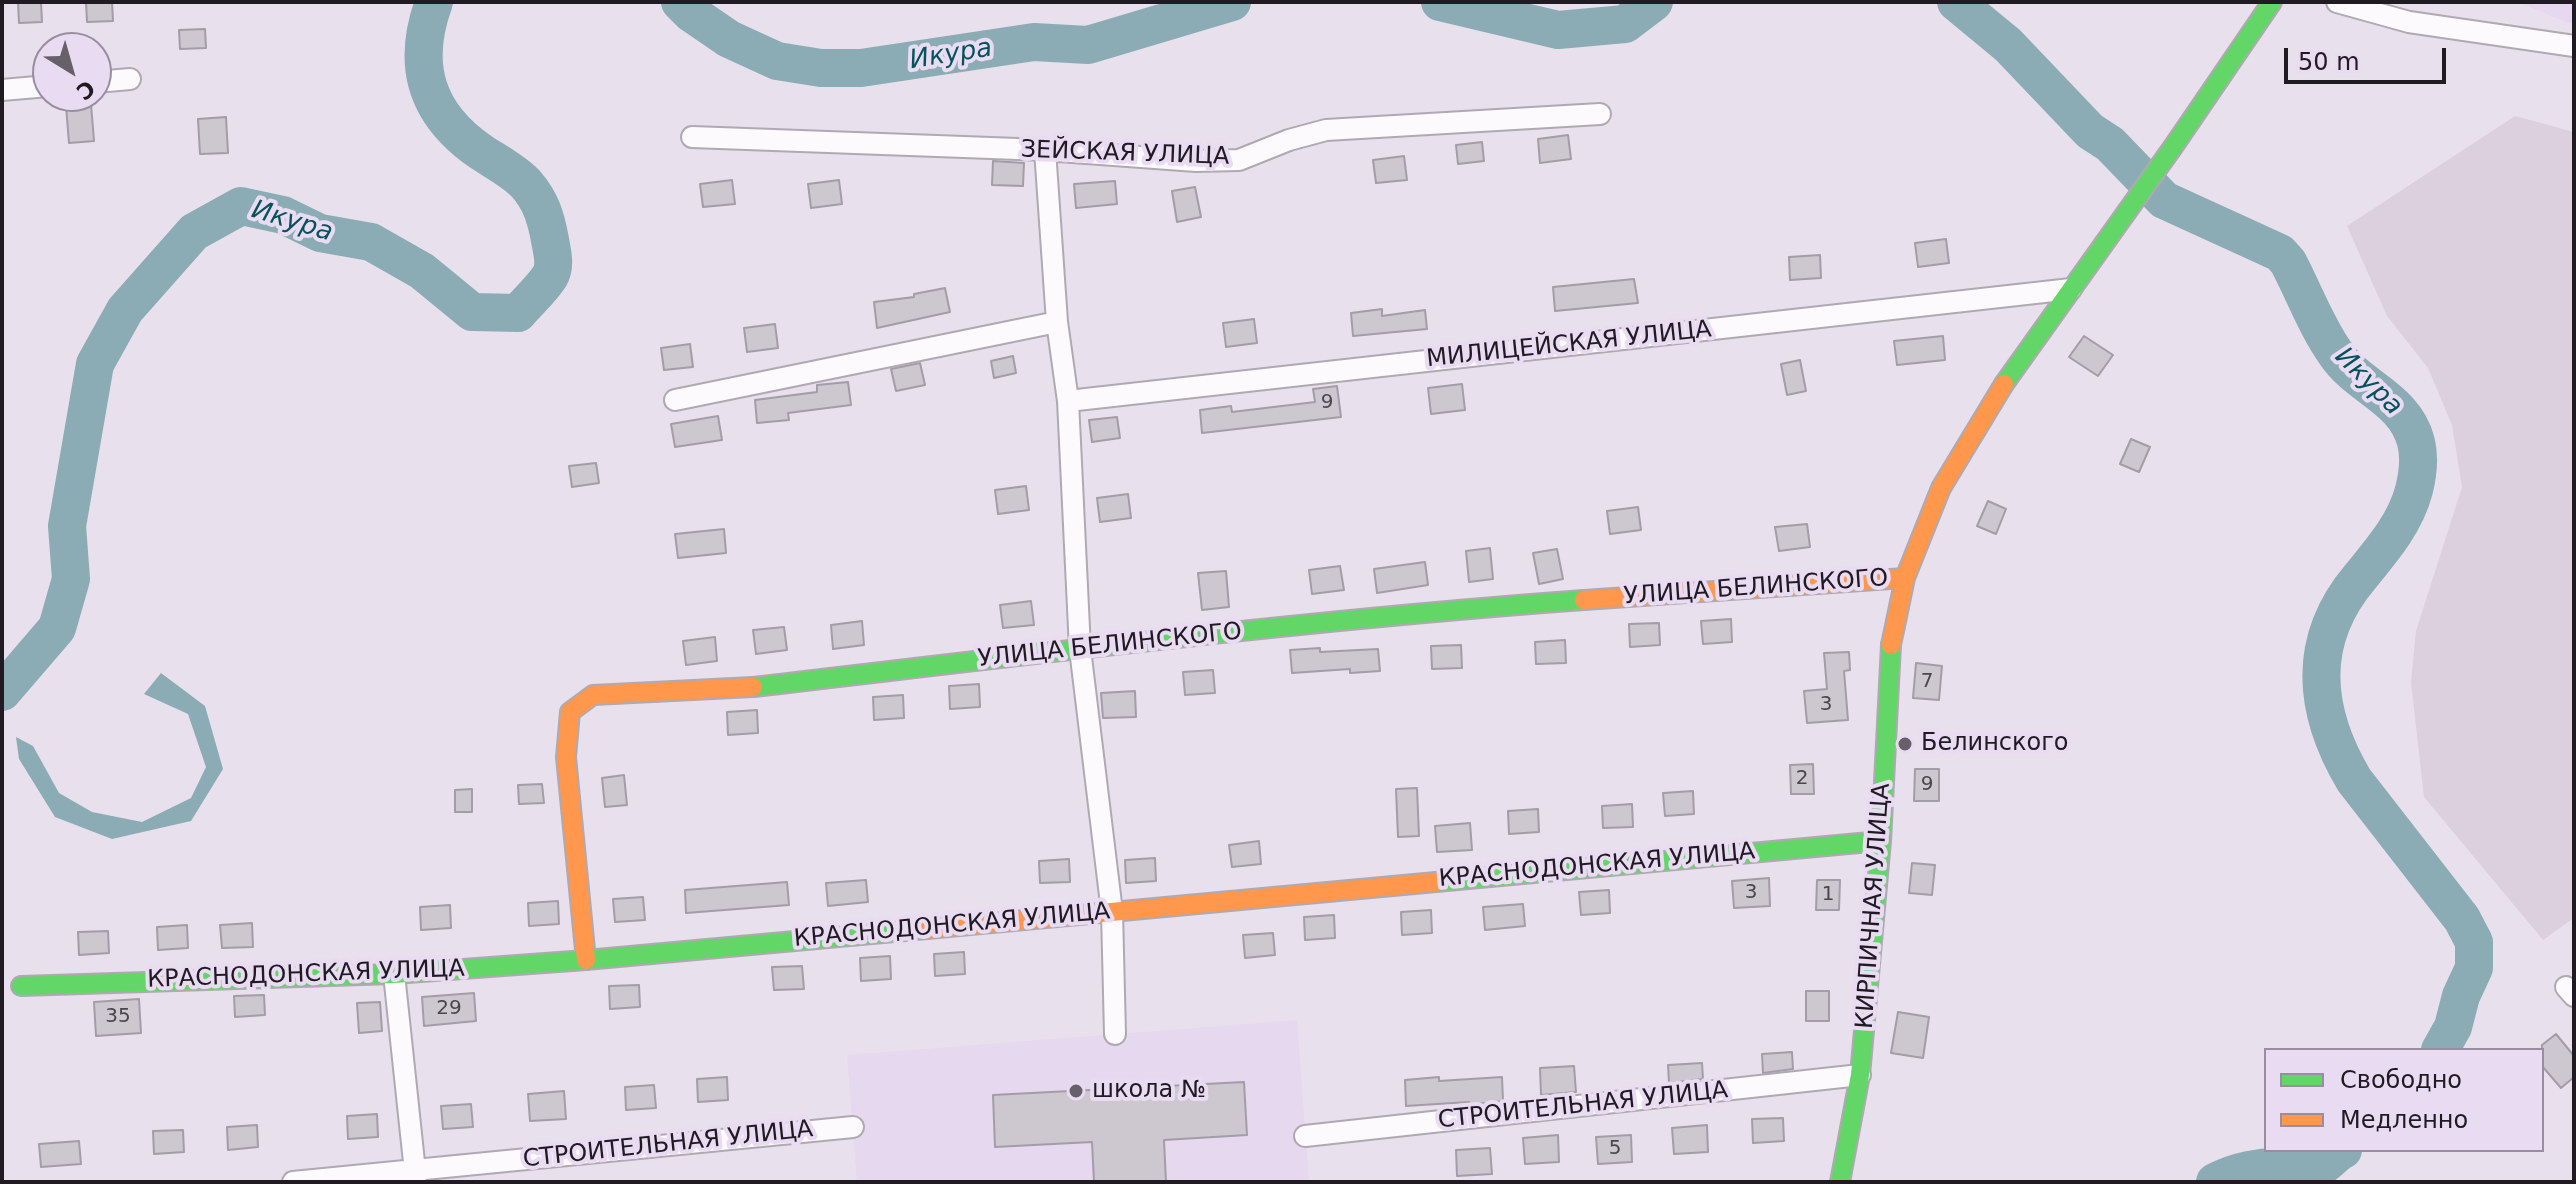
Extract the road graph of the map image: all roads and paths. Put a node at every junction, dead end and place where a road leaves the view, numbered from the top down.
1 (2272, 2) edge
2 (2337, 2) edge
3 (2574, 46) edge
4 (130, 79) dead end
5 (112, 81) edge
6 (32, 87) edge
7 (2, 90) edge
8 (1600, 114) dead end
9 (692, 137) dead end
10 (1045, 150) junction
11 (2071, 289) junction
12 (1057, 322) junction
13 (675, 400) dead end
14 (1068, 401) junction
15 (1905, 578) junction
16 (1080, 649) junction
17 (1881, 841) junction
18 (1112, 912) junction
19 (586, 960) junction
20 (394, 974) junction
21 (21, 986) dead end
22 (1115, 1034) dead end
23 (1860, 1075) junction
24 (853, 1127) dead end
25 (1305, 1136) dead end
26 (415, 1176) edge
27 (293, 1182) edge
28 (1840, 1182) edge

1 - 11 street, КИРПИЧНАЯ УЛИЦА
2 - 3 street
4 - 5 street
6 - 7 street
8 - 10 street, ЗЕЙСКАЯ УЛИЦА
9 - 10 street, ЗЕЙСКАЯ УЛИЦА
10 - 12 street
11 - 14 street, МИЛИЦЕЙСКАЯ УЛИЦА
11 - 15 street, КИРПИЧНАЯ УЛИЦА
12 - 13 street
12 - 14 street
14 - 16 street
15 - 16 street, УЛИЦА БЕЛИНСКОГО
15 - 17 street, КИРПИЧНАЯ УЛИЦА
16 - 18 street
16 - 19 street, УЛИЦА БЕЛИНСКОГО
17 - 18 street, КРАСНОДОНСКАЯ УЛИЦА
17 - 23 street, КИРПИЧНАЯ УЛИЦА
18 - 19 street, КРАСНОДОНСКАЯ УЛИЦА
18 - 22 street
19 - 20 street, КРАСНОДОНСКАЯ УЛИЦА
20 - 21 street, КРАСНОДОНСКАЯ УЛИЦА
20 - 26 street
23 - 25 street, СТРОИТЕЛЬНАЯ УЛИЦА
23 - 28 street, КИРПИЧНАЯ УЛИЦА
24 - 26 street, СТРОИТЕЛЬНАЯ УЛИЦА
26 - 27 street, СТРОИТЕЛЬНАЯ УЛИЦА

